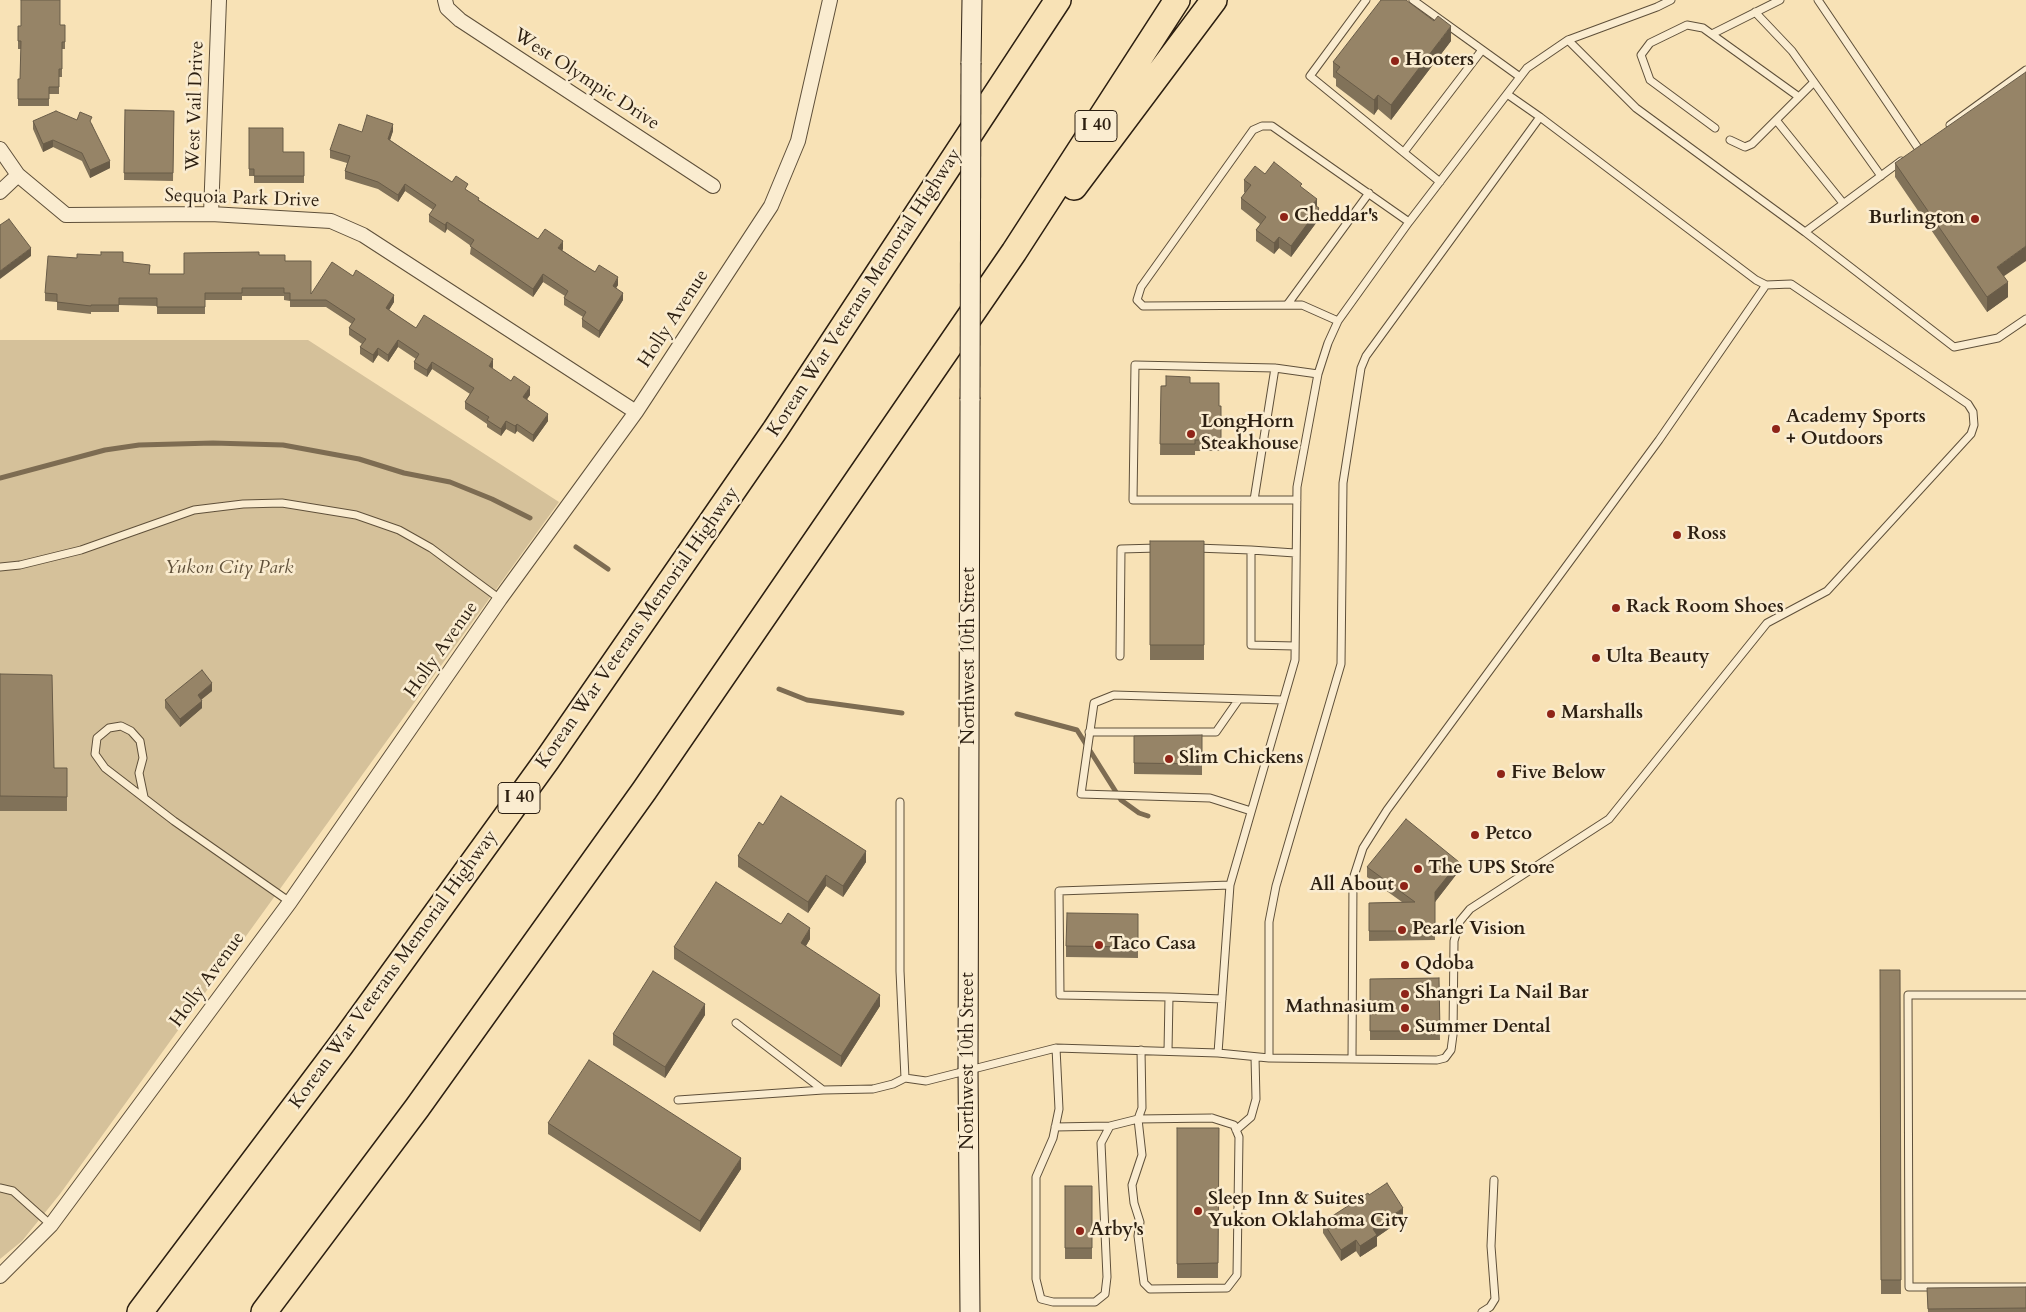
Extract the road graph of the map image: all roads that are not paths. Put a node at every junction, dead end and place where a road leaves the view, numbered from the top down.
1 (219, 0) edge
2 (445, 0) edge
3 (830, 0) edge
4 (972, 0) edge
5 (1058, 0) edge
6 (1177, 0) edge
7 (1214, 0) edge
8 (1366, 0) edge
9 (1413, 0) edge
10 (1671, 0) edge
11 (1780, 0) edge
12 (1818, 0) edge
13 (1756, 12) junction
14 (1712, 34) junction
15 (1568, 40) junction
16 (1482, 50) junction
17 (2026, 70) edge
18 (1520, 77) junction
19 (1814, 82) junction
20 (1507, 94) junction
21 (1799, 97) junction
22 (1540, 117) junction
23 (1776, 120) junction
24 (1715, 128) dead end
25 (1942, 131) edge
26 (1730, 140) dead end
27 (1926, 143) edge
28 (1918, 148) junction
29 (0, 149) edge
30 (1404, 152) junction
31 (18, 175) junction
32 (1881, 176) junction
33 (1440, 182) junction
34 (713, 186) dead end
35 (0, 192) edge
36 (1369, 193) junction
37 (1843, 204) junction
38 (212, 214) junction
39 (1409, 222) junction
40 (1805, 232) junction
41 (1014, 252) junction
42 (1766, 285) junction
43 (1287, 304) junction
44 (2026, 319) edge
45 (1338, 321) junction
46 (1275, 368) junction
47 (1318, 374) junction
48 (636, 412) junction
49 (1254, 500) junction
50 (1297, 500) junction
51 (1165, 548) edge
52 (1192, 548) edge
53 (1251, 550) junction
54 (1295, 553) junction
55 (0, 567) edge
56 (500, 599) junction
57 (1295, 646) junction
58 (1120, 656) dead end
59 (1239, 699) junction
60 (1283, 700) junction
61 (1089, 732) junction
62 (144, 797) junction
63 (900, 802) dead end
64 (1251, 811) junction
65 (1230, 885) junction
66 (290, 902) junction
67 (2026, 995) edge
68 (1169, 997) junction
69 (1222, 999) junction
70 (736, 1023) dead end
71 (1056, 1048) junction
72 (1141, 1050) junction
73 (1168, 1051) junction
74 (1218, 1053) junction
75 (1255, 1057) junction
76 (1269, 1058) junction
77 (1352, 1058) junction
78 (968, 1069) junction
79 (905, 1078) junction
80 (823, 1090) junction
81 (678, 1100) dead end
82 (1138, 1119) junction
83 (1110, 1126) junction
84 (1055, 1127) junction
85 (1236, 1130) junction
86 (1494, 1180) dead end
87 (0, 1188) edge
88 (51, 1225) junction
89 (0, 1276) edge
90 (2026, 1287) edge
91 (140, 1312) edge
92 (264, 1312) edge
93 (970, 1312) edge
94 (1482, 1312) edge

1 - 38 street, West Vail Drive
2 - 34 street, West Olympic Drive
3 - 48 street, Holly Avenue
4 - 78 main road, Northwest 10th Street, bridge
5 - 91 highway, Korean War Veterans Memorial Highway / I 40
6 - 41 highway, I 40
7 - 41 highway
8 - 30 lane
9 - 16 lane
10 - 15 lane
11 - 13 lane
12 - 28 lane
13 - 14 lane
13 - 19 lane
14 - 21 lane
14 - 24 lane
15 - 18 lane
15 - 40 lane
16 - 18 lane
16 - 30 lane
17 - 25 lane
18 - 20 lane
19 - 21 lane
19 - 32 lane
20 - 22 lane
20 - 33 lane
21 - 23 lane
22 - 42 lane
22 - 76 lane
23 - 26 lane
23 - 37 lane
27 - 28 lane
28 - 32 lane
29 - 31 street, Sequoia Park Drive
30 - 33 lane
31 - 35 street
31 - 38 street, Sequoia Park Drive
32 - 37 lane
33 - 39 lane
36 - 39 lane
36 - 43 lane
36 - 43 lane
37 - 40 lane
38 - 48 street, Sequoia Park Drive
39 - 45 lane
40 - 44 lane
41 - 92 highway, I 40
42 - 77 lane
42 - 77 lane
43 - 45 lane
45 - 47 lane
46 - 47 lane
46 - 49 lane
46 - 49 lane
47 - 50 lane
48 - 56 street, Holly Avenue
49 - 50 lane
50 - 54 lane
51 - 58 lane
52 - 53 lane
53 - 54 lane
53 - 57 lane
54 - 57 lane
55 - 56 lane
56 - 66 street, Holly Avenue
57 - 60 lane
59 - 60 lane
59 - 61 lane
59 - 61 lane
60 - 64 lane
61 - 64 lane
62 - 62 lane
62 - 66 lane
63 - 79 lane
64 - 65 lane
65 - 68 lane
65 - 69 lane
66 - 88 street, Holly Avenue
67 - 90 lane
68 - 69 lane
68 - 73 lane
69 - 74 lane
70 - 80 lane
71 - 72 lane
71 - 78 lane
71 - 84 lane
72 - 73 lane
72 - 82 lane
73 - 74 lane
74 - 75 lane
75 - 76 lane
75 - 85 lane
76 - 77 lane
78 - 79 lane
78 - 93 main road, Northwest 10th Street
79 - 80 lane
80 - 81 lane
82 - 83 lane
82 - 85 lane
82 - 85 lane
83 - 84 lane
83 - 84 lane
86 - 94 lane
87 - 88 lane
88 - 89 street, Holly Avenue

